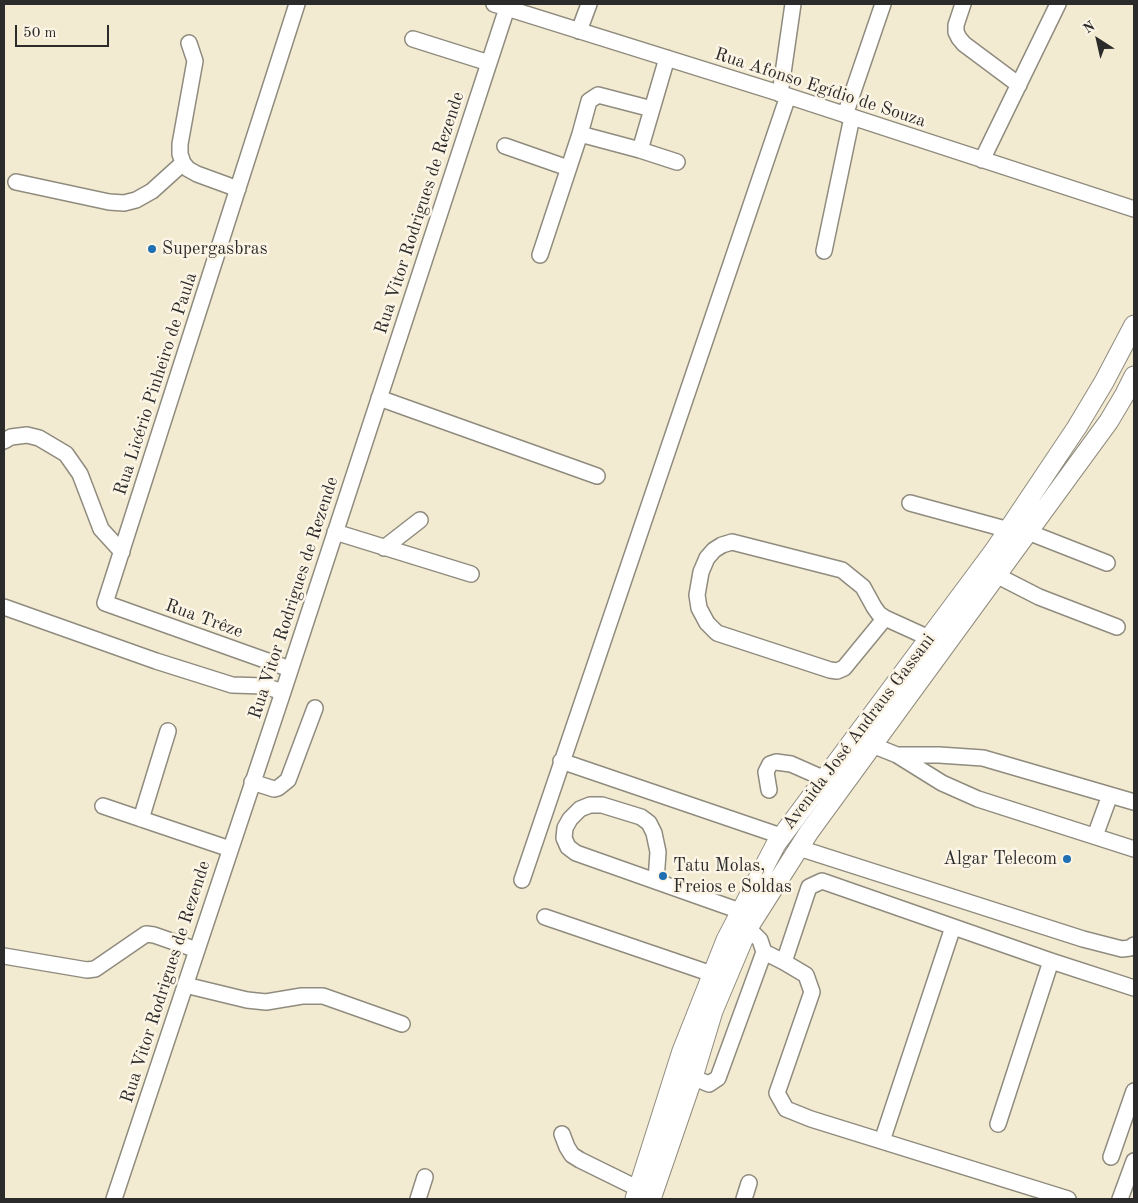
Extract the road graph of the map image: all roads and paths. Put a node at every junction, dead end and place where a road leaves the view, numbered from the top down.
1 (297, 4) edge
2 (589, 4) edge
3 (793, 4) edge
4 (883, 4) edge
5 (963, 4) edge
6 (1058, 4) edge
7 (501, 6) edge
8 (579, 31) junction
9 (413, 39) dead end
10 (189, 43) dead end
11 (667, 58) junction
12 (489, 63) junction
13 (1018, 85) junction
14 (784, 95) junction
15 (652, 109) junction
16 (848, 116) junction
17 (580, 134) junction
18 (505, 146) dead end
19 (640, 150) junction
20 (982, 160) junction
21 (677, 162) dead end
22 (183, 163) junction
23 (568, 168) junction
24 (16, 182) dead end
25 (238, 189) junction
26 (1134, 210) edge
27 (824, 251) dead end
28 (540, 255) dead end
29 (1134, 325) edge
30 (1134, 376) edge
31 (1104, 382) junction
32 (1125, 394) junction
33 (379, 398) junction
34 (4, 441) edge
35 (597, 476) dead end
36 (910, 503) dead end
37 (420, 520) dead end
38 (1009, 530) junction
39 (335, 532) junction
40 (1028, 532) junction
41 (384, 548) junction
42 (122, 552) junction
43 (1001, 556) junction
44 (1107, 563) dead end
45 (471, 574) dead end
46 (996, 575) junction
47 (106, 604) joint
48 (4, 607) edge
49 (885, 618) junction
50 (1116, 627) dead end
51 (929, 638) junction
52 (290, 669) junction
53 (283, 692) junction
54 (315, 708) dead end
55 (168, 731) dead end
56 (872, 734) junction
57 (897, 755) junction
58 (561, 761) junction
59 (825, 779) junction
60 (252, 782) junction
61 (769, 790) dead end
62 (1110, 795) junction
63 (1134, 802) edge
64 (103, 806) dead end
65 (141, 819) junction
66 (782, 836) junction
67 (1095, 836) junction
68 (799, 848) junction
69 (230, 849) junction
70 (1134, 849) edge
71 (522, 880) dead end
72 (656, 881) junction
73 (545, 917) dead end
74 (744, 919) junction
75 (953, 927) junction
76 (1134, 945) edge
77 (197, 950) junction
78 (764, 952) junction
79 (4, 956) edge
80 (1052, 961) junction
81 (784, 962) junction
82 (712, 974) junction
83 (185, 985) junction
84 (1134, 988) edge
85 (402, 1024) dead end
86 (684, 1074) junction
87 (1134, 1091) edge
88 (998, 1124) dead end
89 (562, 1134) dead end
90 (882, 1141) junction
91 (1111, 1157) dead end
92 (1134, 1161) edge
93 (425, 1177) dead end
94 (749, 1184) dead end
95 (642, 1196) edge
96 (114, 1199) edge
97 (418, 1199) edge
98 (744, 1199) edge
99 (1068, 1199) edge
100 (1120, 1199) edge

1 - 25 street, Rua Licério Pinheiro de Paula
2 - 8 street
3 - 14 street
4 - 16 street
5 - 13 street
6 - 13 street
7 - 8 street, Rua Afonso Egídio de Souza
7 - 12 street, Rua Vitor Rodrigues de Rezende
8 - 11 street, Rua Afonso Egídio de Souza
9 - 12 street
10 - 22 street
11 - 14 street, Rua Afonso Egídio de Souza
11 - 15 street
12 - 33 street, Rua Vitor Rodrigues de Rezende
13 - 20 street
14 - 16 street, Rua Afonso Egídio de Souza
14 - 58 street
15 - 17 street
15 - 19 street
16 - 20 street, Rua Afonso Egídio de Souza
16 - 27 street
17 - 19 street
17 - 23 street
18 - 23 street
19 - 21 street
20 - 26 street, Rua Afonso Egídio de Souza
22 - 24 street
22 - 25 street
23 - 28 street
25 - 42 street, Rua Licério Pinheiro de Paula
29 - 31 main road, Avenida José Andraus Gassani
30 - 32 main road, Avenida José Andraus Gassani
31 - 32 main road
31 - 38 main road, Avenida José Andraus Gassani
32 - 40 main road, Avenida José Andraus Gassani
33 - 35 street
33 - 39 street, Rua Vitor Rodrigues de Rezende
34 - 42 street
36 - 38 street
37 - 41 street
38 - 43 main road, Avenida José Andraus Gassani
39 - 41 street
39 - 52 street, Rua Vitor Rodrigues de Rezende
40 - 43 main road, Avenida José Andraus Gassani
40 - 44 street
41 - 45 street
42 - 47 street, Rua Licério Pinheiro de Paula
43 - 46 main road, Avenida José Andraus Gassani
43 - 51 main road, Avenida José Andraus Gassani
46 - 50 street
46 - 56 main road, Avenida José Andraus Gassani
47 - 52 street, Rua Trêze
48 - 53 street
49 - 49 street
49 - 51 street
51 - 56 main road, Avenida José Andraus Gassani
52 - 53 street, Rua Vitor Rodrigues de Rezende
53 - 60 street, Rua Vitor Rodrigues de Rezende
54 - 60 street
55 - 65 street
56 - 57 street
56 - 59 main road, Avenida José Andraus Gassani
56 - 68 main road, Avenida José Andraus Gassani
57 - 62 street
57 - 67 street
58 - 66 street
58 - 71 street
59 - 61 street
59 - 66 main road, Avenida José Andraus Gassani
60 - 69 street, Rua Vitor Rodrigues de Rezende
62 - 63 street
62 - 67 street
64 - 65 street
65 - 69 street
66 - 74 main road, Avenida José Andraus Gassani
67 - 70 street
68 - 74 main road, Avenida José Andraus Gassani
68 - 76 street
69 - 77 street, Rua Vitor Rodrigues de Rezende
72 - 72 street
72 - 74 street
73 - 82 street
74 - 78 street
74 - 82 main road, Avenida José Andraus Gassani
74 - 86 main road, Avenida José Andraus Gassani
75 - 80 street
75 - 81 street
75 - 90 street
77 - 79 street
77 - 83 street, Rua Vitor Rodrigues de Rezende
78 - 81 street
78 - 86 street
80 - 84 street
80 - 88 street
81 - 90 street
82 - 86 main road, Avenida José Andraus Gassani
83 - 85 street
83 - 96 street, Rua Vitor Rodrigues de Rezende
86 - 95 main road, Avenida José Andraus Gassani
87 - 91 street
89 - 95 street
90 - 99 street
92 - 100 street
93 - 97 street
94 - 98 street

